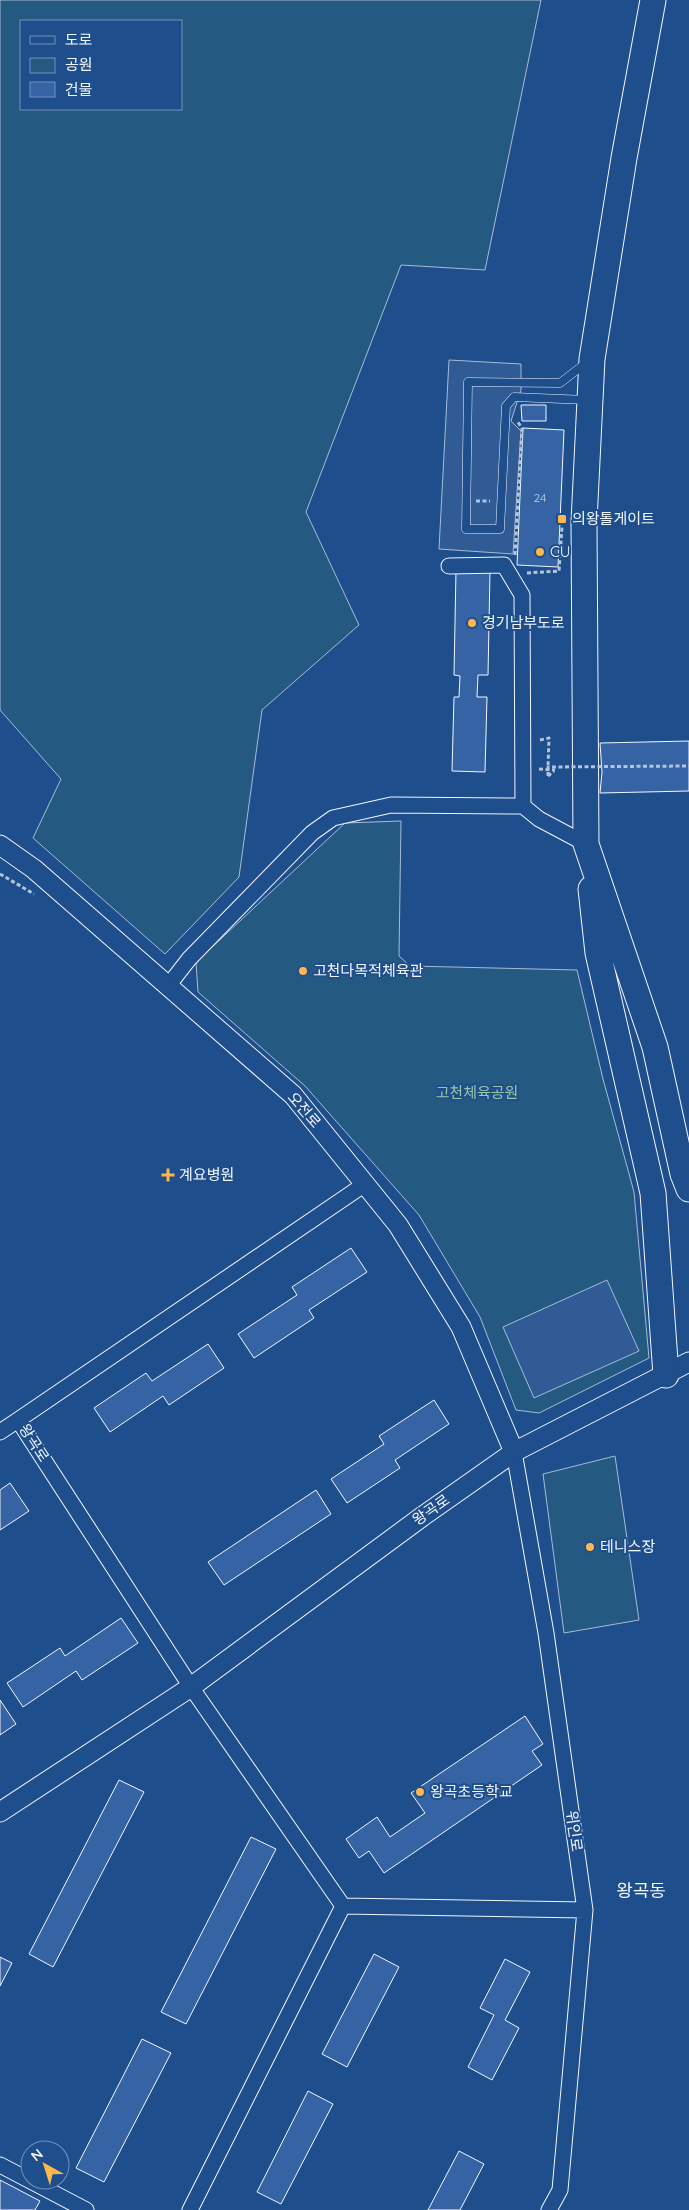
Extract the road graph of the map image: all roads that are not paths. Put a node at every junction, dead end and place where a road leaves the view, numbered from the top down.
1 (652, 0) edge
2 (592, 359) junction
3 (590, 401) junction
4 (448, 566) dead end
5 (523, 806) junction
6 (586, 844) junction
7 (0, 845) edge
8 (168, 986) junction
9 (365, 1184) junction
10 (689, 1189) edge
11 (689, 1362) edge
12 (666, 1375) junction
13 (18, 1420) junction
14 (0, 1432) edge
15 (514, 1452) junction
16 (191, 1687) junction
17 (0, 1812) edge
18 (343, 1906) junction
19 (585, 1910) junction
20 (0, 2165) edge
21 (86, 2210) edge
22 (190, 2210) edge
23 (549, 2210) edge

1 - 2 highway
2 - 3 highway
2 - 3 lane
3 - 6 highway
4 - 5 street
5 - 6 street
5 - 8 street
6 - 10 highway
6 - 12 highway
7 - 8 street, 오전로
8 - 9 street, 오전로
9 - 13 street
9 - 15 street, 오전로
11 - 12 street, 왕곡로
12 - 15 street, 왕곡로
13 - 14 street, 왕곡로
13 - 16 street, 왕곡로
15 - 16 street, 왕곡로
15 - 19 street, 위인로
16 - 17 street, 왕곡로
16 - 18 street
18 - 19 street
18 - 22 street
19 - 23 street, 위인로
20 - 21 street

